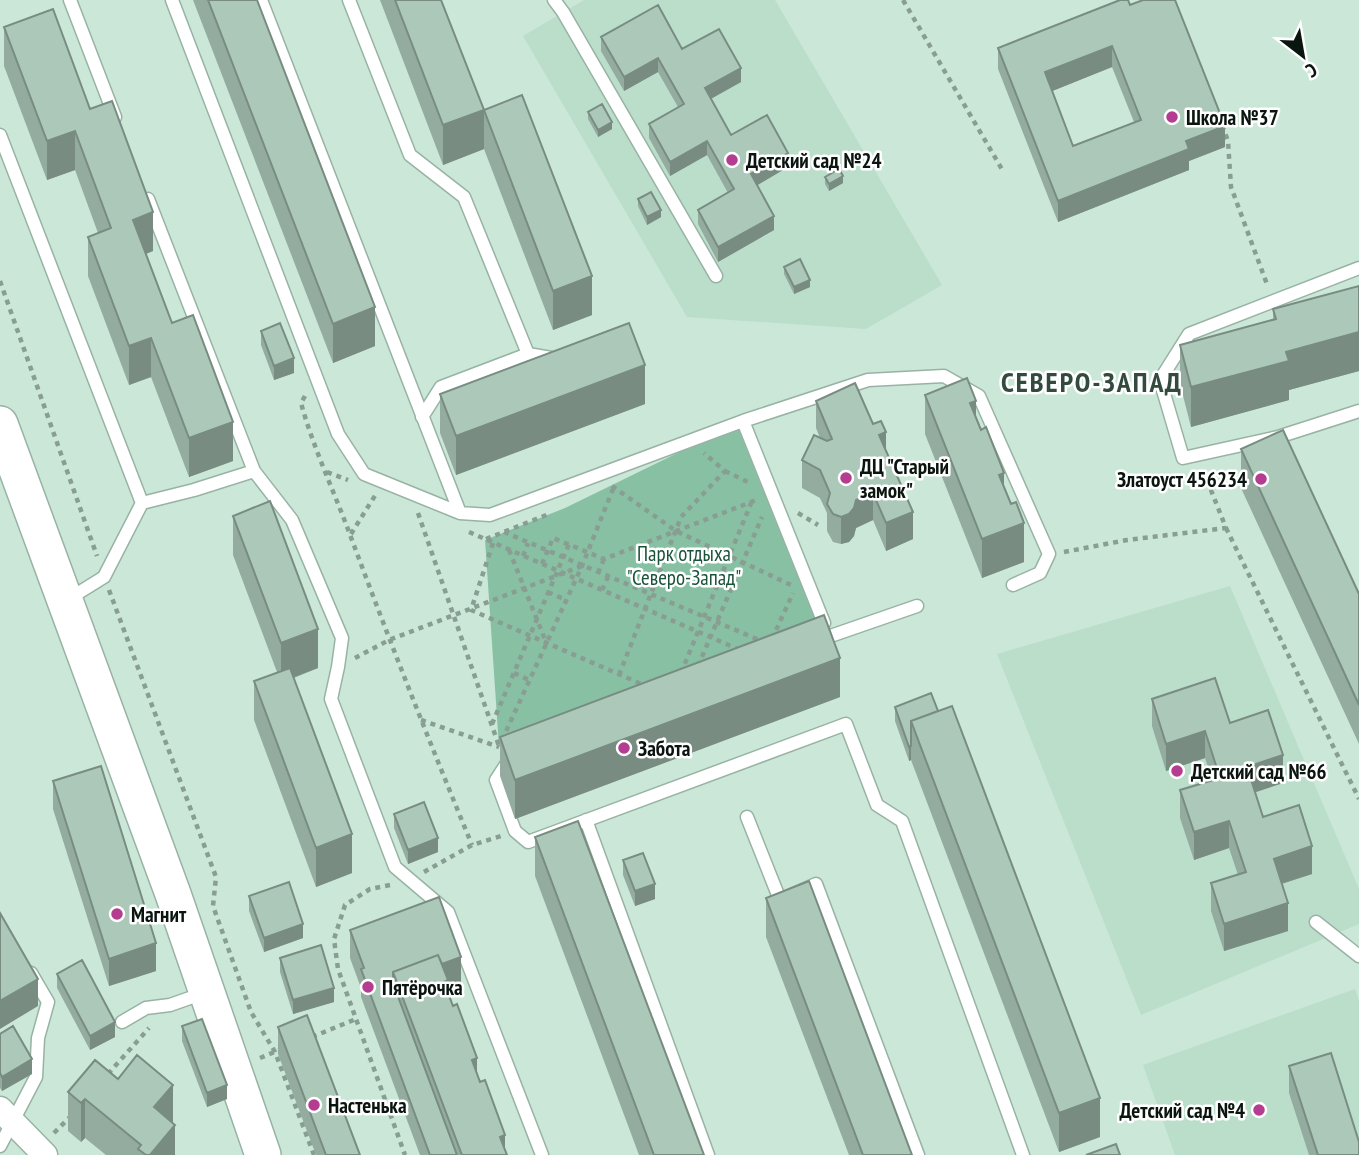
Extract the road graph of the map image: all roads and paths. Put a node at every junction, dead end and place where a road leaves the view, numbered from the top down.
1 (70, 0) edge
2 (172, 0) edge
3 (261, 0) edge
4 (349, 0) edge
5 (554, 0) edge
6 (903, 0) edge
7 (1219, 116) edge
8 (120, 127) edge
9 (0, 135) edge
10 (1003, 171) dead end
11 (144, 191) edge
12 (1359, 268) edge
13 (716, 276) dead end
14 (0, 281) edge
15 (1273, 301) junction
16 (528, 354) junction
17 (573, 356) edge
18 (317, 378) junction
19 (1359, 411) edge
20 (422, 417) junction
21 (743, 421) junction
22 (0, 424) edge
23 (1278, 438) junction
24 (1284, 450) edge
25 (704, 453) dead end
26 (1197, 455) junction
27 (254, 471) junction
28 (377, 492) dead end
29 (773, 493) junction
30 (752, 501) junction
31 (142, 503) junction
32 (416, 509) dead end
33 (460, 513) junction
34 (1226, 528) junction
35 (676, 531) junction
36 (504, 532) dead end
37 (350, 535) junction
38 (485, 540) dead end
39 (493, 543) junction
40 (528, 543) junction
41 (569, 544) junction
42 (509, 550) junction
43 (547, 551) junction
44 (588, 552) junction
45 (1049, 554) junction
46 (523, 556) junction
47 (730, 556) junction
48 (563, 558) junction
49 (604, 559) junction
50 (743, 562) junction
51 (542, 564) junction
52 (582, 566) junction
53 (804, 570) junction
54 (598, 573) junction
55 (559, 574) junction
56 (104, 577) junction
57 (608, 577) junction
58 (576, 579) junction
59 (719, 583) junction
60 (1013, 585) dead end
61 (796, 587) junction
62 (732, 588) junction
63 (525, 589) junction
64 (602, 590) junction
65 (548, 592) junction
66 (651, 595) junction
67 (566, 600) junction
68 (64, 602) junction
69 (917, 606) dead end
70 (645, 609) junction
71 (471, 610) junction
72 (453, 617) junction
73 (704, 617) junction
74 (536, 620) junction
75 (717, 622) junction
76 (824, 623) edge
77 (698, 632) junction
78 (529, 636) junction
79 (710, 637) junction
80 (389, 640) junction
81 (781, 640) edge
82 (547, 643) junction
83 (770, 645) junction
84 (800, 646) edge
85 (759, 649) edge
86 (737, 657) edge
87 (338, 667) junction
88 (705, 669) edge
89 (513, 673) junction
90 (619, 675) junction
91 (687, 677) edge
92 (529, 680) junction
93 (640, 694) edge
94 (421, 720) junction
95 (491, 725) junction
96 (512, 742) edge
97 (499, 747) junction
98 (521, 756) edge
99 (1359, 799) edge
100 (747, 817) dead end
101 (586, 820) junction
102 (515, 831) junction
103 (472, 845) junction
104 (411, 881) junction
105 (1316, 922) dead end
106 (1359, 956) edge
107 (27, 967) edge
108 (207, 992) junction
109 (170, 1005) junction
110 (356, 1019) junction
111 (122, 1022) dead end
112 (310, 1038) edge
113 (286, 1047) edge
114 (275, 1052) junction
115 (233, 1068) junction
116 (107, 1076) edge
117 (80, 1107) edge
118 (6, 1116) edge
119 (0, 1146) edge
120 (42, 1152) edge
121 (263, 1155) edge
122 (314, 1155) edge
123 (405, 1155) edge
124 (542, 1155) edge
125 (708, 1155) edge
126 (918, 1155) edge
127 (1023, 1155) edge

1 - 8 lane
2 - 18 lane
3 - 20 lane
4 - 16 lane
5 - 13 lane
6 - 10 path
7 - 15 path
9 - 31 lane
11 - 27 lane
12 - 15 lane
14 - 56 path
15 - 26 lane
16 - 17 lane
16 - 20 lane
18 - 33 lane
18 - 37 path
19 - 23 lane
20 - 33 lane
21 - 29 lane
21 - 33 lane
21 - 45 lane
22 - 68 main road
23 - 24 lane
23 - 26 lane
25 - 35 path
26 - 34 path
27 - 31 lane
27 - 87 lane
28 - 37 path
29 - 30 path
29 - 50 path
29 - 53 lane
30 - 35 path
30 - 47 path
31 - 56 lane
32 - 72 path
34 - 45 path
34 - 99 path
35 - 44 path
35 - 47 path
35 - 49 path
35 - 66 path
36 - 40 path
37 - 80 path
38 - 39 path
39 - 42 path
39 - 71 path
40 - 43 path
40 - 46 path
41 - 43 path
41 - 44 path
41 - 48 path
42 - 46 path
42 - 63 path
43 - 48 path
43 - 51 path
44 - 49 path
44 - 52 path
45 - 60 lane
46 - 51 path
47 - 50 path
47 - 59 path
48 - 52 path
48 - 55 path
49 - 54 path
50 - 61 path
50 - 62 path
51 - 55 path
52 - 54 path
52 - 55 path
52 - 58 path
53 - 61 path
53 - 76 lane
54 - 57 path
55 - 58 path
55 - 63 path
55 - 65 path
56 - 68 lane
56 - 114 path
57 - 64 path
57 - 66 path
58 - 64 path
58 - 67 path
59 - 62 path
59 - 73 path
61 - 83 path
62 - 75 path
63 - 71 path
63 - 74 path
64 - 70 path
65 - 67 path
65 - 74 path
66 - 70 path
66 - 73 path
67 - 82 path
68 - 108 main road
69 - 84 lane
70 - 77 path
70 - 90 path
71 - 72 path
71 - 78 path
72 - 80 path
72 - 95 path
73 - 75 path
73 - 77 path
74 - 78 path
74 - 82 path
75 - 79 path
75 - 83 path
77 - 79 path
77 - 91 path
78 - 82 path
78 - 89 path
79 - 86 path
79 - 88 path
80 - 87 path
80 - 94 path
81 - 83 path
82 - 90 path
82 - 92 path
83 - 85 path
87 - 104 lane
89 - 92 path
89 - 95 path
90 - 93 path
92 - 97 path
94 - 97 path
94 - 103 path
95 - 97 path
96 - 97 path
98 - 102 lane
100 - 126 lane
101 - 102 lane
101 - 125 lane
101 - 127 lane
102 - 103 path
103 - 104 path
104 - 110 path
104 - 124 lane
105 - 106 lane
107 - 118 lane
108 - 109 lane
108 - 115 main road
109 - 111 lane
109 - 116 path
110 - 112 path
110 - 123 path
113 - 114 path
114 - 115 path
114 - 122 path
115 - 121 main road
117 - 120 path
118 - 119 lane
118 - 120 street

